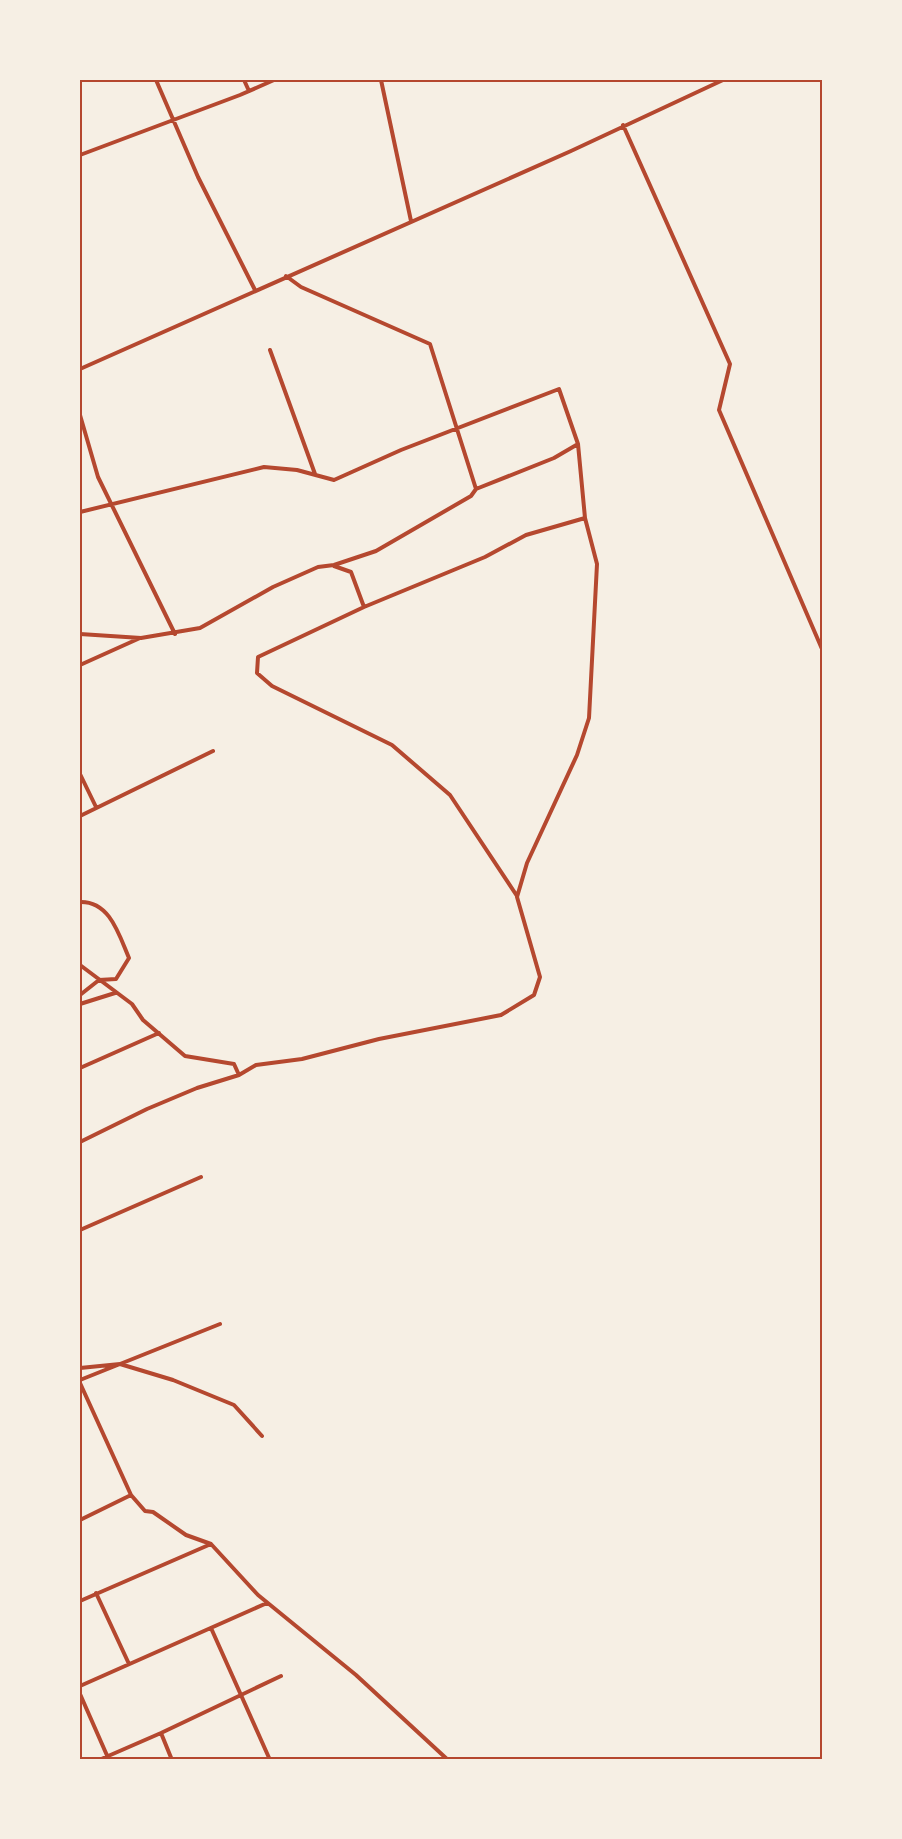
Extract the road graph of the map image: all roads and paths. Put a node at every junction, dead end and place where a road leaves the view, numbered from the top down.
1 (156, 80) edge
2 (244, 80) edge
3 (274, 80) edge
4 (381, 80) edge
5 (723, 80) edge
6 (249, 91) junction
7 (173, 120) junction
8 (623, 125) junction
9 (80, 155) edge
10 (411, 221) junction
11 (286, 276) junction
12 (255, 290) junction
13 (270, 350) dead end
14 (80, 369) edge
15 (80, 415) edge
16 (458, 429) junction
17 (578, 444) junction
18 (315, 475) junction
19 (476, 489) junction
20 (110, 505) junction
21 (80, 512) edge
22 (585, 518) junction
23 (334, 565) junction
24 (364, 607) junction
25 (80, 634) edge
26 (175, 634) junction
27 (141, 638) junction
28 (822, 649) edge
29 (80, 665) edge
30 (213, 752) dead end
31 (80, 774) edge
32 (96, 807) junction
33 (80, 816) edge
34 (518, 897) junction
35 (80, 902) edge
36 (80, 965) edge
37 (99, 980) junction
38 (115, 993) junction
39 (80, 995) edge
40 (80, 1004) edge
41 (160, 1033) junction
42 (80, 1068) edge
43 (239, 1076) junction
44 (80, 1143) edge
45 (201, 1178) dead end
46 (80, 1230) edge
47 (220, 1324) dead end
48 (120, 1364) junction
49 (80, 1368) edge
50 (80, 1382) edge
51 (262, 1436) dead end
52 (131, 1495) junction
53 (80, 1520) edge
54 (211, 1544) junction
55 (96, 1593) junction
56 (80, 1601) edge
57 (267, 1603) junction
58 (211, 1628) junction
59 (129, 1664) junction
60 (281, 1676) dead end
61 (80, 1686) edge
62 (80, 1694) edge
63 (240, 1695) junction
64 (161, 1733) junction
65 (108, 1758) edge
66 (99, 1760) edge
67 (172, 1760) edge
68 (270, 1760) edge
69 (448, 1760) edge

1 - 7 street
2 - 6 street
3 - 6 street
4 - 10 street
5 - 8 street
6 - 7 street
7 - 9 street
7 - 12 street
8 - 10 street
8 - 28 street
10 - 11 street
11 - 12 street
11 - 16 street
12 - 14 street
13 - 18 street
15 - 20 street
16 - 17 street
16 - 18 street
16 - 19 street
17 - 19 street
17 - 22 street
18 - 20 street
19 - 23 street
20 - 21 street
20 - 26 street
22 - 24 street
22 - 34 street
23 - 24 street
23 - 26 street
24 - 34 street
25 - 27 street
26 - 27 street
27 - 29 street
30 - 32 street
31 - 32 street
32 - 33 street
34 - 43 street
35 - 37 street
36 - 37 street
37 - 38 street
37 - 39 street
38 - 40 street
38 - 41 street
41 - 42 street
41 - 43 street
43 - 44 street
45 - 46 street
47 - 48 street
48 - 49 street
48 - 50 street
48 - 51 street
50 - 52 street
52 - 53 street
52 - 54 street
54 - 55 street
54 - 57 street
55 - 56 street
55 - 59 street
57 - 58 street
57 - 69 street
58 - 59 street
58 - 63 street
59 - 61 street
60 - 63 street
62 - 65 street
63 - 64 street
63 - 68 street
64 - 65 street
64 - 67 street
65 - 66 street

